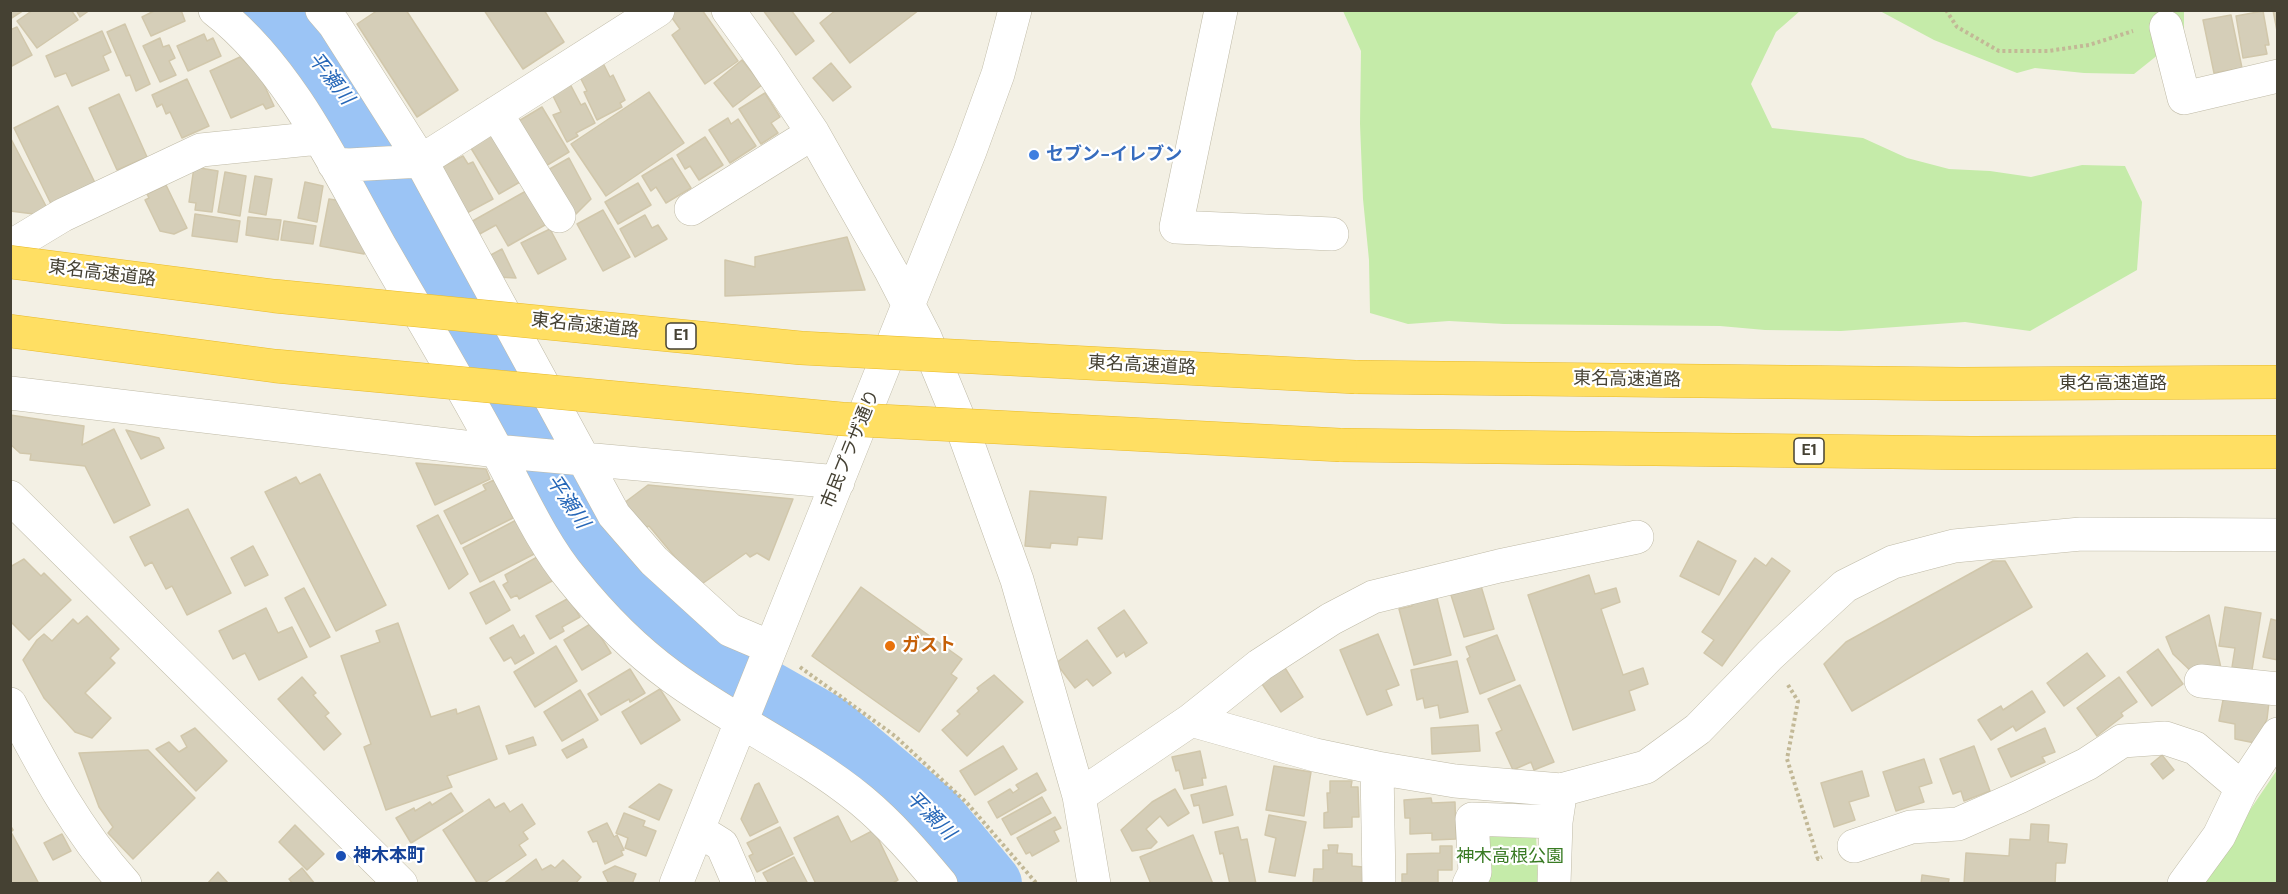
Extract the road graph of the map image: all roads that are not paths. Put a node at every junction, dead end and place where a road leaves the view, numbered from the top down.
1 (215, 10) edge
2 (322, 10) edge
3 (658, 10) edge
4 (1015, 10) edge
5 (1221, 10) edge
6 (732, 12) edge
7 (2166, 27) road end
8 (2277, 76) edge
9 (496, 113) junction
10 (813, 134) junction
11 (334, 156) junction
12 (421, 161) junction
13 (691, 209) dead end
14 (559, 216) dead end
15 (1332, 234) dead end
16 (10, 247) edge
17 (10, 262) edge
18 (908, 303) junction
19 (10, 331) edge
20 (2277, 382) edge
21 (10, 393) edge
22 (501, 451) junction
23 (2277, 452) edge
24 (585, 458) junction
25 (838, 482) junction
26 (10, 497) edge
27 (2277, 536) edge
28 (1637, 537) dead end
29 (768, 652) junction
30 (2201, 681) dead end
31 (2277, 689) edge
32 (10, 704) edge
33 (742, 715) junction
34 (1191, 720) junction
35 (2277, 734) edge
36 (1377, 768) junction
37 (2242, 788) junction
38 (1079, 796) junction
39 (1559, 806) junction
40 (698, 830) junction
41 (1854, 846) road end
42 (386, 879) edge
43 (125, 884) edge
44 (676, 884) edge
45 (739, 884) edge
46 (941, 884) edge
47 (1094, 884) edge
48 (1379, 884) edge
49 (1469, 884) edge
50 (1554, 884) edge
51 (2184, 884) edge

1 - 11 street
2 - 12 street
3 - 9 street
4 - 18 street, 市民プラザ通り
5 - 15 street
6 - 10 street
7 - 8 street
9 - 12 street
9 - 14 street
10 - 13 street
10 - 18 street
11 - 12 street
11 - 16 street
11 - 22 street
12 - 24 street
17 - 20 highway, 東名高速道路 / E1, bridge
18 - 25 street, 市民プラザ通り
18 - 38 street
19 - 23 highway, E1, bridge
21 - 22 street
22 - 24 street
22 - 33 street
24 - 25 street
24 - 29 street
25 - 29 street, 市民プラザ通り
26 - 42 street
27 - 39 street
28 - 34 street
29 - 33 street, 市民プラザ通り
30 - 31 street
32 - 43 street
33 - 40 street, 市民プラザ通り
33 - 46 street
34 - 36 street
34 - 38 street
35 - 37 street
36 - 39 street
36 - 48 street
37 - 41 street
37 - 51 street
38 - 47 street
39 - 49 street
39 - 50 street
40 - 44 street, 市民プラザ通り
40 - 45 street

